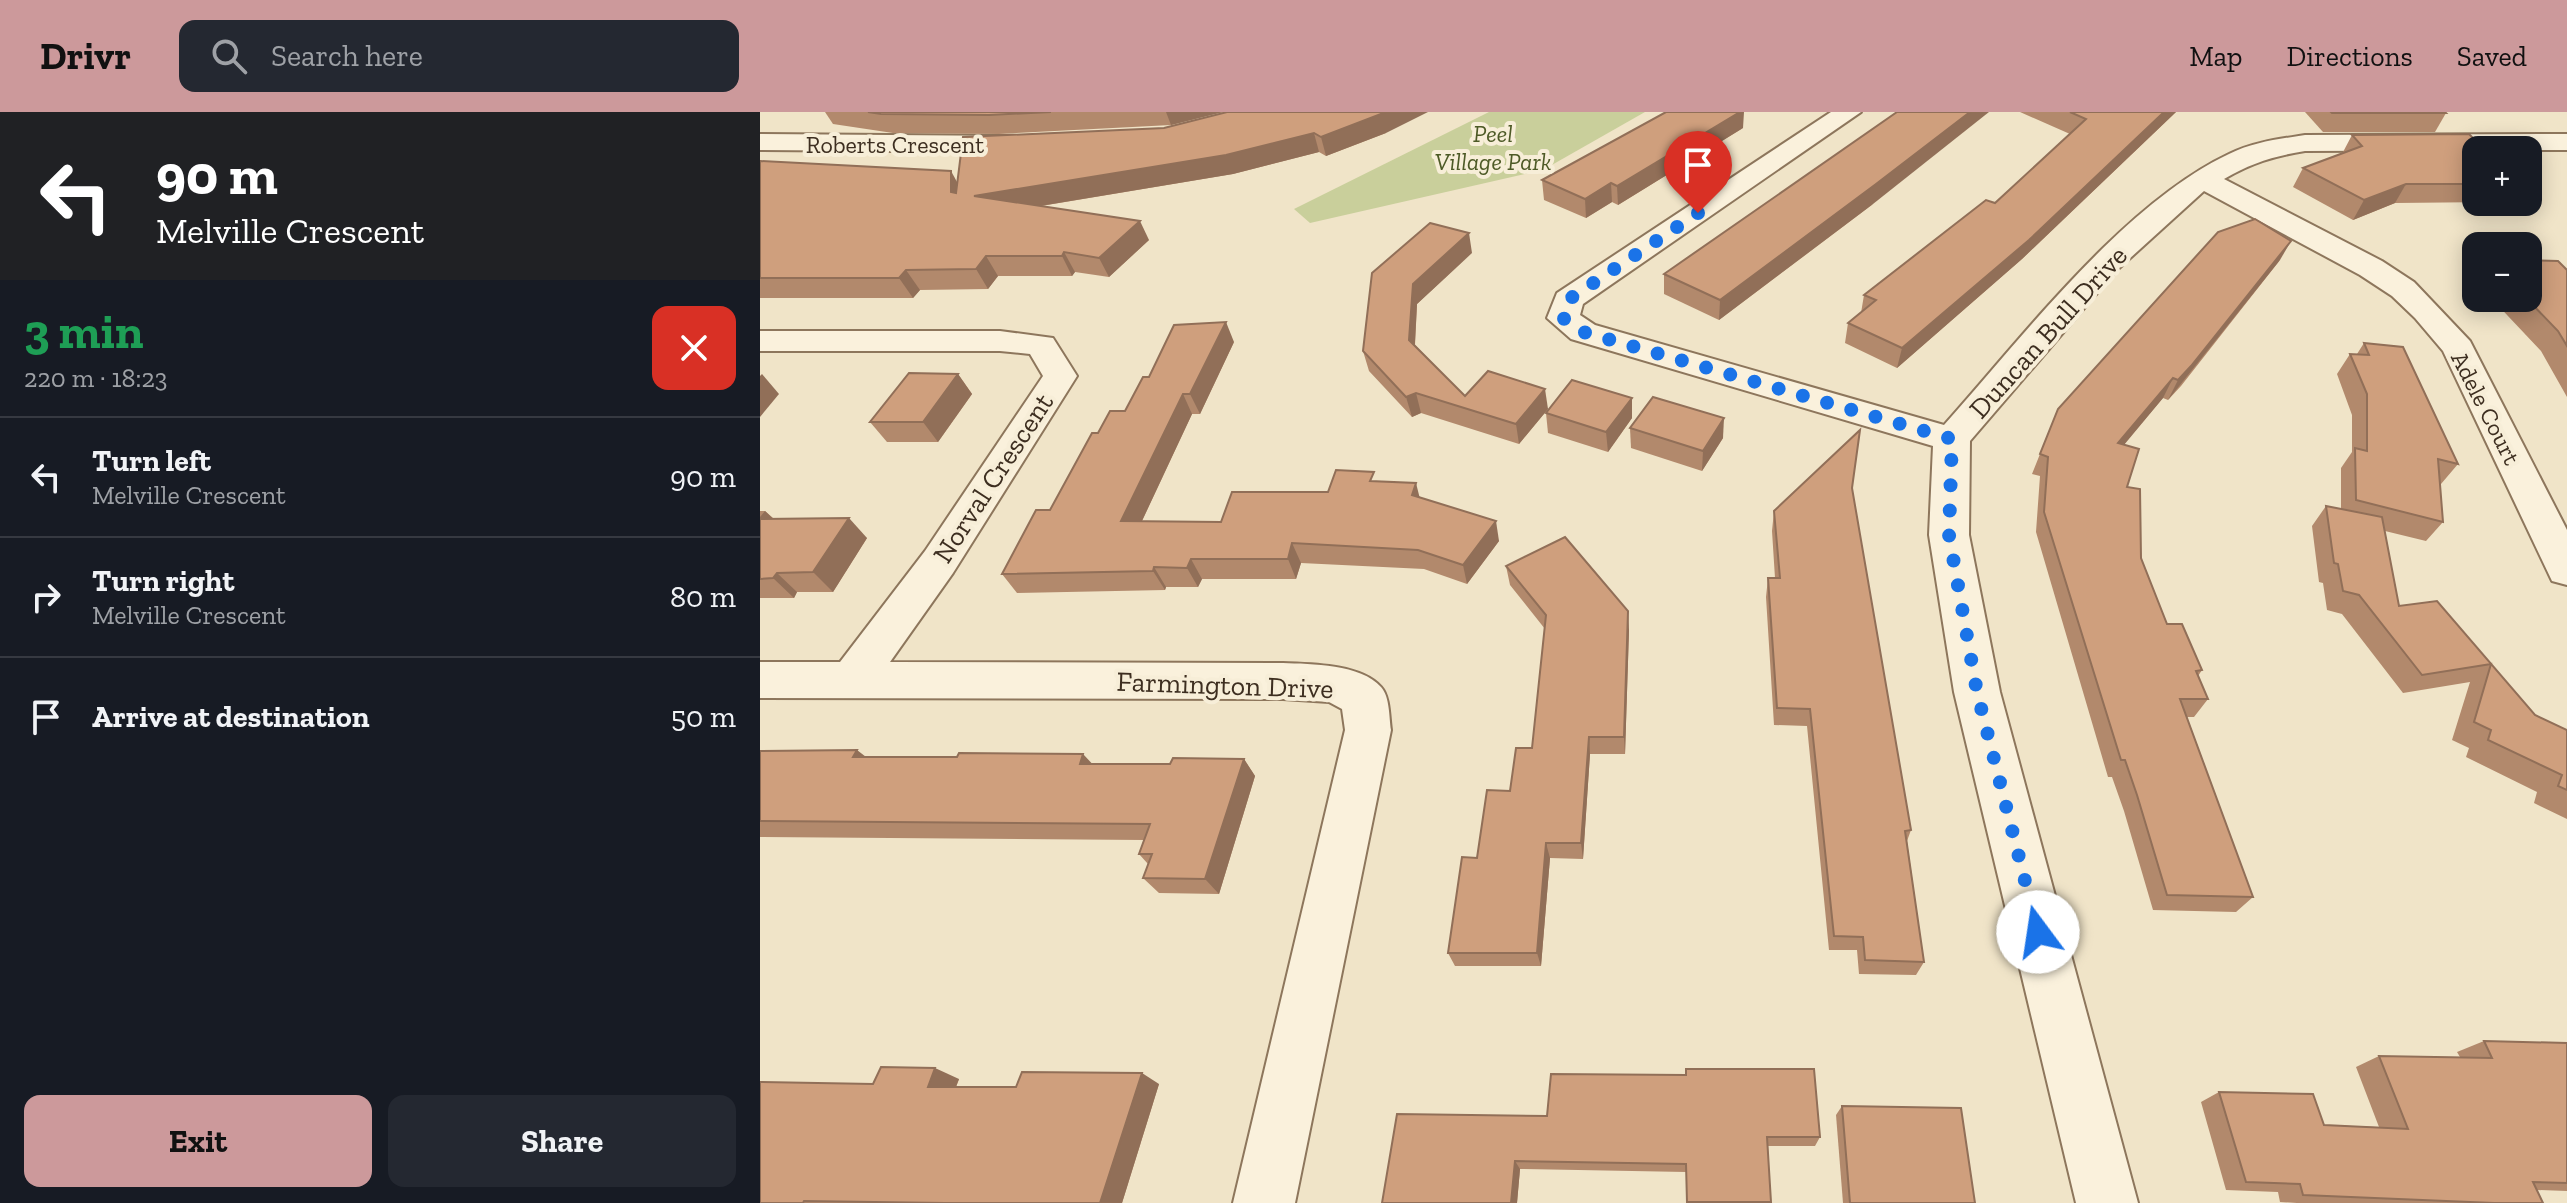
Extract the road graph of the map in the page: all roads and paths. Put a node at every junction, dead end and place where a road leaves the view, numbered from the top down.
1 (1848, 112) edge
2 (760, 142) edge
3 (2567, 142) edge
4 (1045, 143) edge
5 (2205, 180) junction
6 (760, 341) edge
7 (1952, 439) junction
8 (2567, 570) edge
9 (760, 680) edge
10 (851, 681) junction
11 (1264, 1203) edge
12 (2107, 1203) edge

1 - 7 street
2 - 4 street, Roberts Crescent
3 - 5 street, Duncan Bull Drive
5 - 7 street, Duncan Bull Drive
5 - 8 street, Adele Court
6 - 10 street, Norval Crescent
7 - 12 street, Duncan Bull Drive
9 - 10 street, Farmington Drive
10 - 11 street, Farmington Drive

